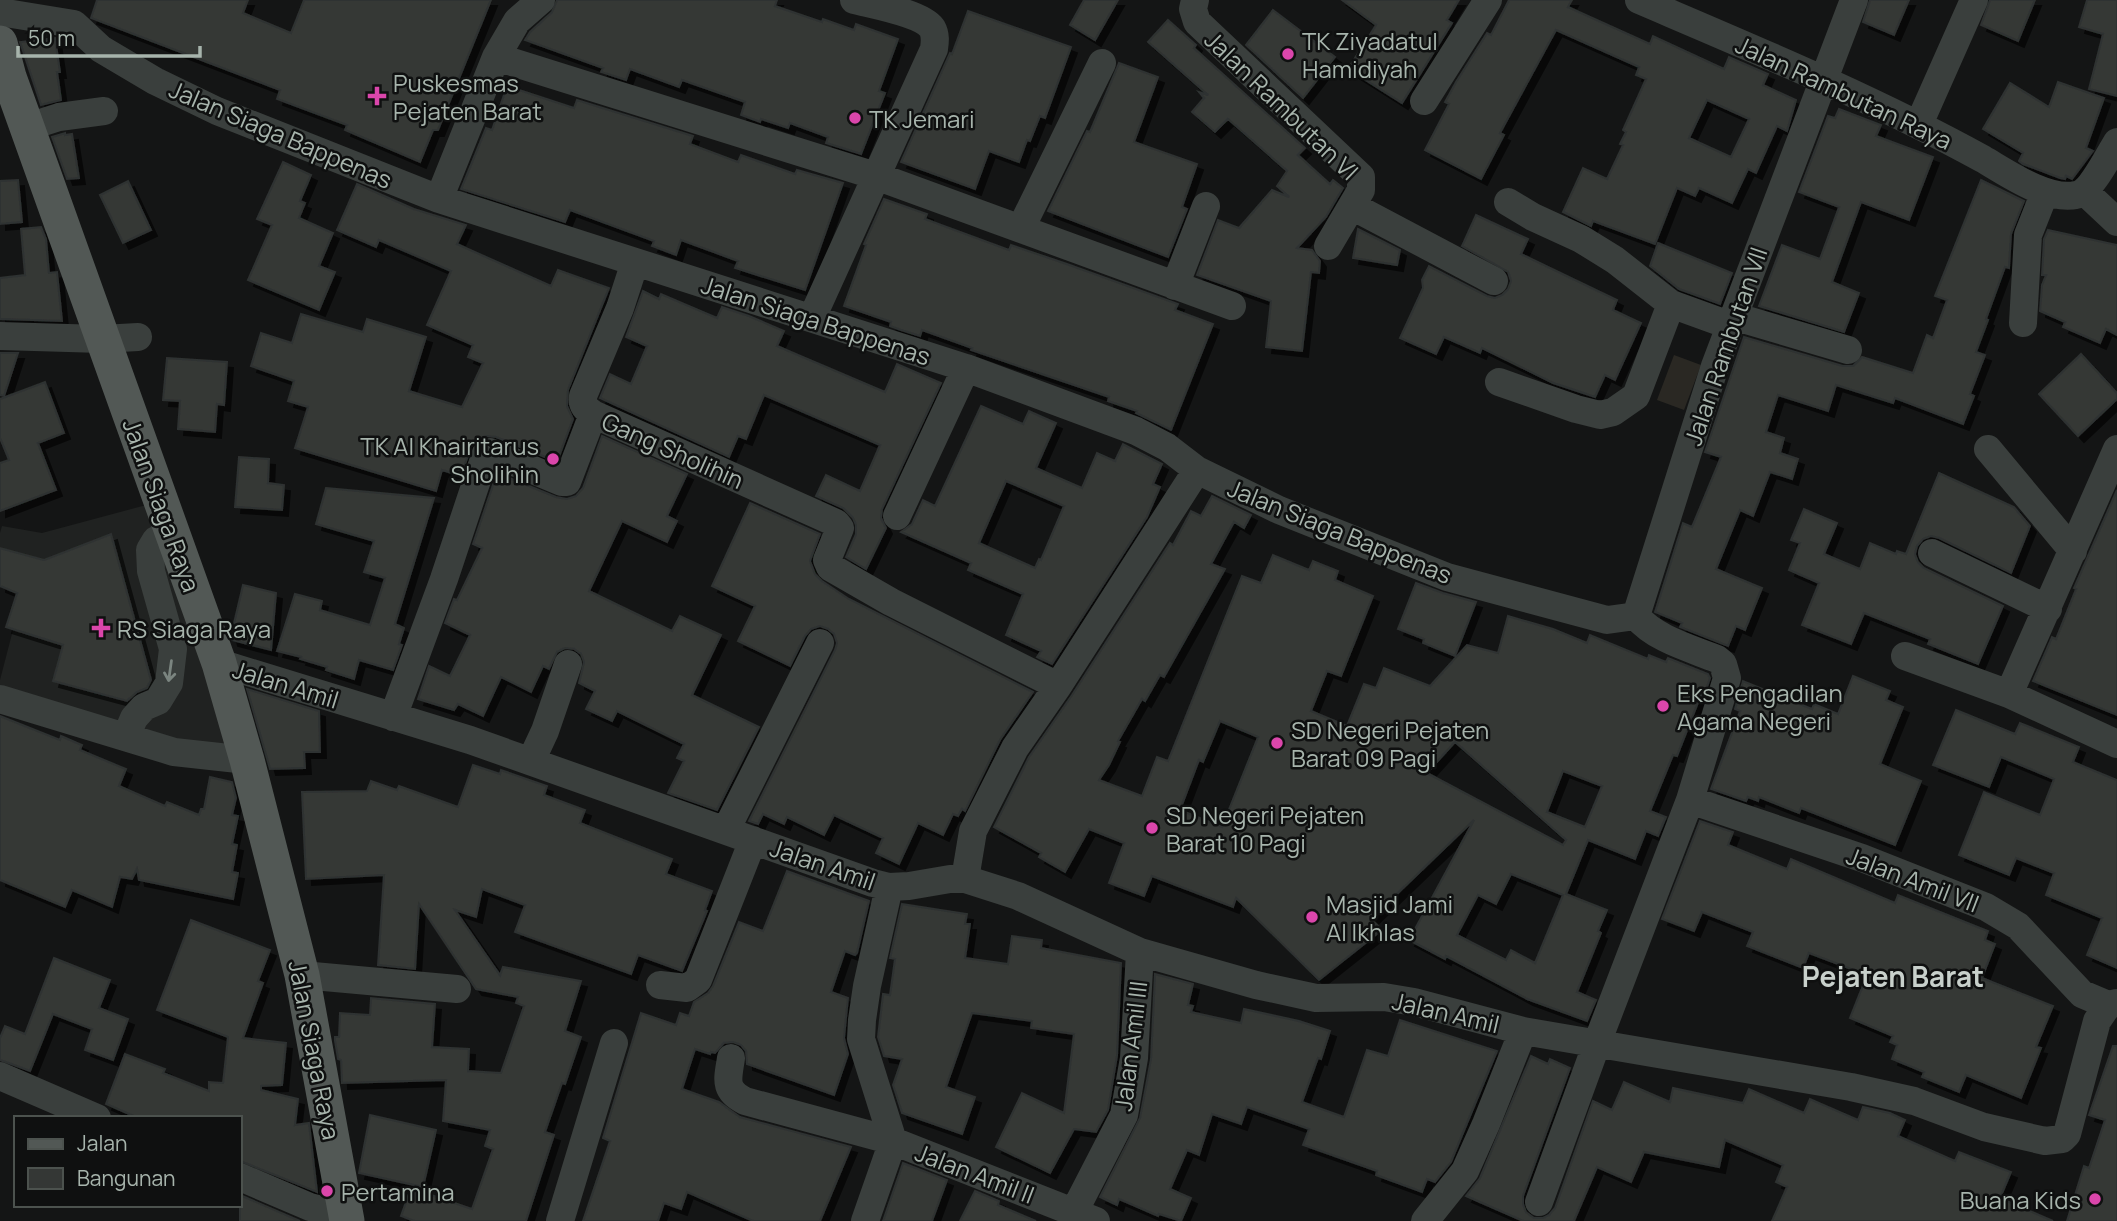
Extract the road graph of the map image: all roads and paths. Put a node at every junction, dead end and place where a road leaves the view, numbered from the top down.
1 (541, 0) edge
2 (854, 0) edge
3 (1195, 0) edge
4 (1488, 0) edge
5 (1639, 0) edge
6 (1854, 0) edge
7 (1974, 0) edge
8 (0, 12) edge
9 (80, 12) edge
10 (0, 43) edge
11 (496, 57) junction
12 (1102, 63) dead end
13 (5, 76) edge
14 (1823, 78) junction
15 (1424, 101) dead end
16 (104, 111) dead end
17 (1919, 124) junction
18 (28, 127) junction
19 (2117, 142) edge
20 (876, 176) junction
21 (2045, 192) junction
22 (2085, 192) junction
23 (439, 199) junction
24 (1508, 202) dead end
25 (1206, 206) dead end
26 (1352, 206) junction
27 (2117, 222) edge
28 (1021, 228) junction
29 (1328, 246) dead end
30 (635, 262) junction
31 (1493, 281) dead end
32 (1175, 286) junction
33 (1671, 304) junction
34 (1232, 306) dead end
35 (812, 318) junction
36 (1731, 321) junction
37 (2023, 323) dead end
38 (0, 336) edge
39 (138, 337) dead end
40 (102, 339) junction
41 (1848, 350) dead end
42 (966, 369) junction
43 (1499, 382) dead end
44 (593, 414) junction
45 (1988, 449) dead end
46 (2117, 449) edge
47 (1197, 470) junction
48 (897, 516) dead end
49 (173, 534) junction
50 (2073, 551) junction
51 (1932, 553) dead end
52 (2048, 609) junction
53 (1636, 616) junction
54 (820, 643) dead end
55 (1905, 656) dead end
56 (219, 663) junction
57 (568, 664) dead end
58 (1058, 687) junction
59 (2009, 694) junction
60 (1, 703) edge
61 (393, 717) junction
62 (125, 737) junction
63 (2117, 744) edge
64 (247, 760) junction
65 (531, 761) junction
66 (1690, 800) junction
67 (726, 830) junction
68 (752, 839) junction
69 (965, 879) junction
70 (889, 887) junction
71 (1140, 952) junction
72 (302, 975) junction
73 (660, 985) dead end
74 (457, 989) dead end
75 (2113, 1004) edge
76 (1523, 1031) junction
77 (614, 1043) dead end
78 (1597, 1043) junction
79 (731, 1058) dead end
80 (0, 1076) edge
81 (92, 1116) edge
82 (893, 1141) junction
83 (242, 1178) edge
84 (1539, 1202) dead end
85 (1085, 1216) edge
86 (347, 1219) edge
87 (560, 1221) edge
88 (866, 1221) edge
89 (1425, 1221) edge

1 - 11 street
2 - 20 street
3 - 26 street, Jalan Rambutan VI
4 - 15 street
5 - 14 street, Jalan Rambutan Raya
6 - 14 street, Jalan Rambutan VII
7 - 17 street
8 - 9 street, Jalan Siaga Bappenas
9 - 23 street, Jalan Siaga Bappenas
10 - 13 main road, Jalan Siaga Raya
11 - 20 street
11 - 23 street
12 - 28 street
13 - 18 main road, Jalan Siaga Raya
14 - 17 street, Jalan Rambutan Raya
14 - 36 street, Jalan Rambutan VII
16 - 18 street
17 - 21 street, Jalan Rambutan Raya
18 - 40 main road, Jalan Siaga Raya
19 - 22 street
20 - 28 street
20 - 35 street
21 - 22 street
21 - 37 street
22 - 27 street
23 - 30 street, Jalan Siaga Bappenas
24 - 33 street
25 - 32 street
26 - 29 street, Jalan Rambutan VI
26 - 31 street
28 - 32 street
30 - 35 street, Jalan Siaga Bappenas
30 - 44 street
32 - 34 street
33 - 36 street
33 - 43 street
35 - 42 street, Jalan Siaga Bappenas
36 - 41 street
36 - 53 street, Jalan Rambutan VII
38 - 40 street
39 - 40 street
40 - 49 main road, Jalan Siaga Raya
42 - 47 street, Jalan Siaga Bappenas
42 - 48 street
44 - 58 street, Gang Sholihin
44 - 61 street, Gang Sholihin
45 - 50 street
46 - 50 street
47 - 53 street, Jalan Siaga Bappenas
47 - 58 street
49 - 56 main road, Jalan Siaga Raya
49 -> 62 street
50 - 52 street
51 - 52 street
52 - 59 street
53 - 66 street
54 - 67 street
55 - 59 street
56 - 61 street, Jalan Amil
56 - 64 main road, Jalan Siaga Raya
57 - 65 street
58 - 69 street
59 - 63 street
60 - 62 street
61 - 65 street, Jalan Amil
62 - 64 street
64 - 72 main road, Jalan Siaga Raya
65 - 67 street, Jalan Amil
66 - 75 street, Jalan Amil VII
66 - 78 street
67 - 68 street, Jalan Amil
68 - 70 street, Jalan Amil
68 - 73 street
69 - 70 street, Jalan Amil
69 - 71 street, Jalan Amil
70 - 82 street, Jalan Amil II
71 - 76 street, Jalan Amil
71 - 85 street, Jalan Amil III
72 - 74 street
72 - 86 main road, Jalan Siaga Raya
75 - 78 street, Jalan Amil
76 - 78 street, Jalan Amil
76 - 89 street
77 - 87 street
78 - 84 street
79 - 82 street
80 - 81 street
82 - 85 street, Jalan Amil II
82 - 88 street, Jalan Amil II
83 - 86 street

